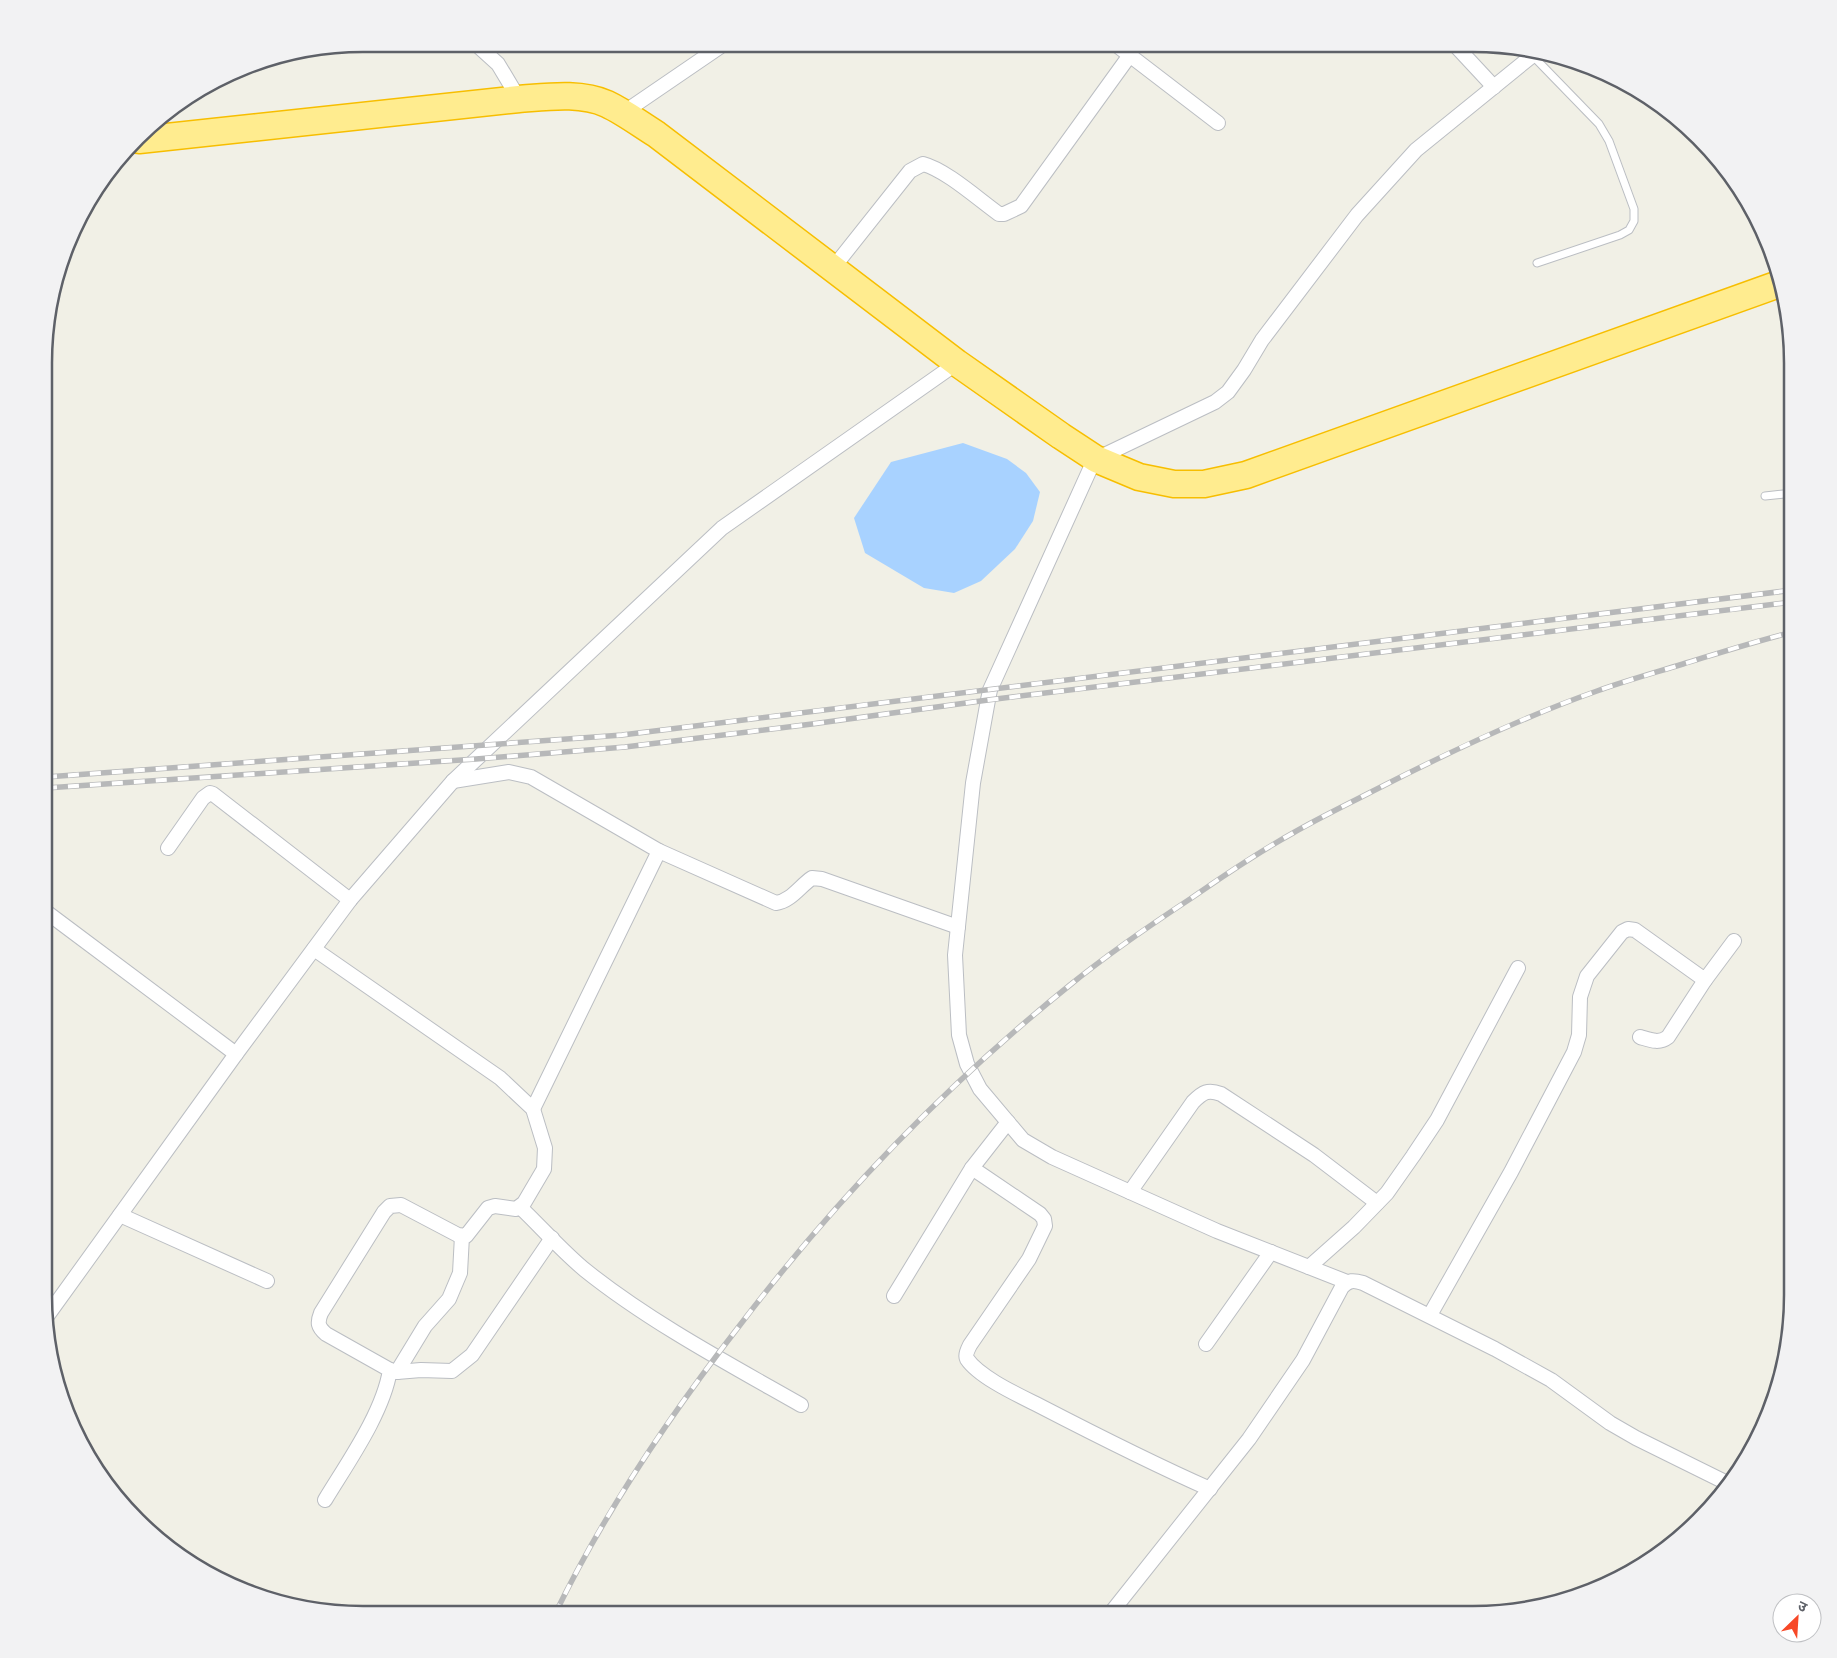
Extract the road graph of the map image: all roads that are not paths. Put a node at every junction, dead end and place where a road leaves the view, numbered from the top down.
1 (485, 52) edge
2 (712, 52) edge
3 (1126, 52) edge
4 (1461, 52) edge
5 (1130, 55) junction
6 (1530, 57) edge
7 (1536, 59) edge
8 (1494, 87) junction
9 (519, 99) junction
10 (623, 113) junction
11 (1218, 123) dead end
12 (148, 139) edge
13 (1537, 263) dead end
14 (833, 268) junction
15 (1775, 286) edge
16 (957, 363) junction
17 (1096, 459) junction
18 (1784, 494) edge
19 (1765, 496) dead end
20 (453, 781) junction
21 (168, 848) dead end
22 (659, 851) junction
23 (350, 900) junction
24 (52, 916) edge
25 (958, 927) junction
26 (1734, 941) dead end
27 (314, 949) junction
28 (1518, 968) dead end
29 (1705, 980) junction
30 (1640, 1037) dead end
31 (236, 1054) junction
32 (533, 1109) junction
33 (1008, 1122) junction
34 (972, 1168) junction
35 (1130, 1192) junction
36 (1377, 1203) junction
37 (520, 1207) junction
38 (120, 1215) junction
39 (462, 1236) junction
40 (552, 1238) junction
41 (1271, 1252) junction
42 (1309, 1267) junction
43 (267, 1282) dead end
44 (1347, 1282) junction
45 (894, 1296) dead end
46 (53, 1309) edge
47 (1430, 1315) junction
48 (1206, 1344) dead end
49 (393, 1371) junction
50 (801, 1405) dead end
51 (1722, 1481) edge
52 (1210, 1489) junction
53 (325, 1500) dead end
54 (1116, 1606) edge

1 - 9 street
2 - 10 street
3 - 5 street
4 - 8 street
5 - 11 street
5 - 14 street
6 - 8 street
7 - 13 lane
8 - 17 street
9 - 10 highway
9 - 12 highway
10 - 14 highway
14 - 16 highway
15 - 17 highway
16 - 17 highway
16 - 20 street
17 - 25 street
18 - 19 lane
20 - 22 street
20 - 23 street
21 - 23 street
22 - 25 street
22 - 32 street
23 - 27 street
24 - 31 street
25 - 33 street
26 - 29 street
27 - 31 street
27 - 32 street
28 - 36 street
29 - 30 street
29 - 47 street
31 - 38 street
32 - 37 street
33 - 34 street
33 - 35 street
34 - 45 street
34 - 52 street
35 - 36 street
35 - 41 street
36 - 42 street
37 - 39 street
37 - 40 street
38 - 43 street
38 - 46 street
39 - 49 street
39 - 49 street
40 - 49 street
40 - 50 street
41 - 42 street
41 - 48 street
42 - 44 street
44 - 47 street
44 - 52 street
47 - 51 street
49 - 53 street
52 - 54 street

